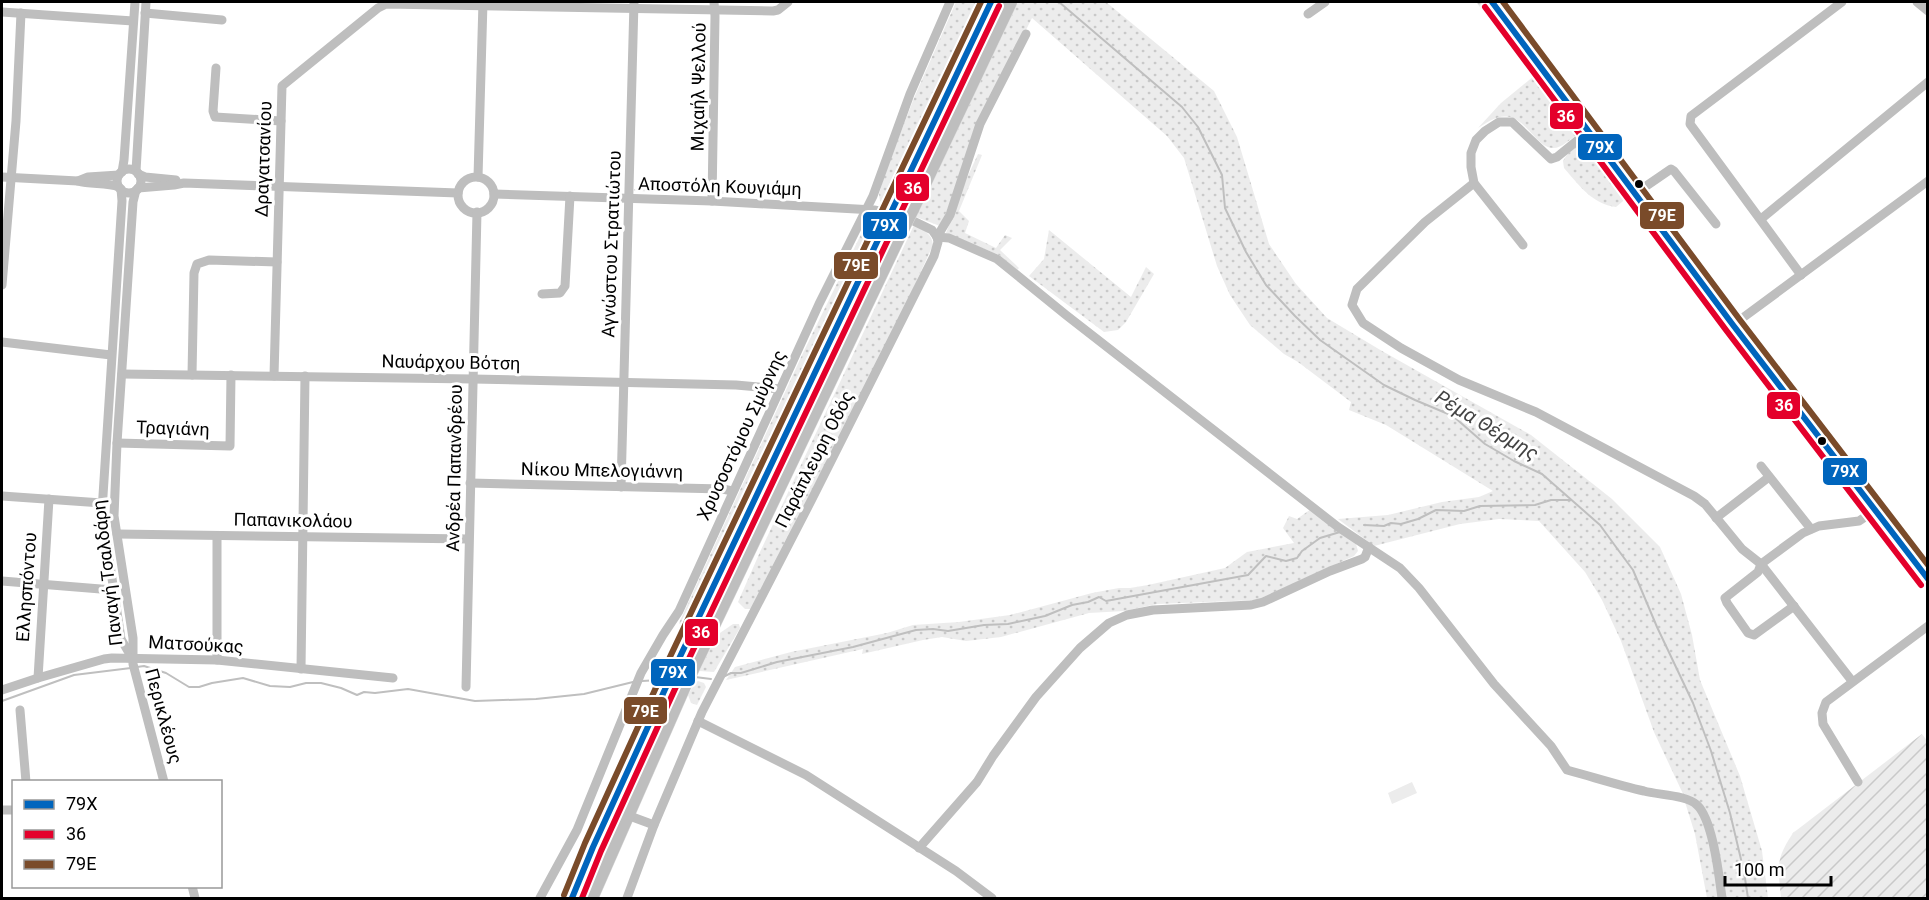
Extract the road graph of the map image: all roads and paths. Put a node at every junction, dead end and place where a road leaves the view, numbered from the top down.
1 (135, 2) edge
2 (146, 2) edge
3 (788, 2) edge
4 (950, 2) edge
5 (991, 2) edge
6 (1010, 2) edge
7 (1325, 2) edge
8 (1492, 2) edge
9 (1842, 2) edge
10 (1917, 2) edge
11 (483, 4) edge
12 (568, 4) edge
13 (634, 5) edge
14 (714, 6) edge
15 (1928, 11) edge
16 (2, 12) edge
17 (21, 13) junction
18 (145, 13) junction
19 (1308, 14) dead end
20 (222, 20) dead end
21 (133, 21) junction
22 (1026, 34) dead end
23 (216, 68) dead end
24 (1928, 82) edge
25 (281, 121) junction
26 (1589, 131) junction
27 (120, 173) junction
28 (137, 173) junction
29 (478, 177) junction
30 (6, 178) edge
31 (78, 181) junction
32 (1928, 181) edge
33 (184, 183) junction
34 (1474, 183) junction
35 (279, 187) junction
36 (120, 188) junction
37 (137, 189) junction
38 (458, 193) junction
39 (494, 194) junction
40 (1636, 194) junction
41 (570, 196) junction
42 (628, 198) junction
43 (712, 201) junction
44 (849, 208) junction
45 (867, 209) junction
46 (477, 212) junction
47 (1761, 219) junction
48 (860, 220) junction
49 (1716, 224) dead end
50 (937, 237) junction
51 (1523, 245) dead end
52 (277, 262) junction
53 (1801, 275) junction
54 (2, 285) edge
55 (542, 294) dead end
56 (1733, 325) junction
57 (2, 342) edge
58 (111, 355) junction
59 (122, 374) junction
60 (192, 375) junction
61 (231, 375) junction
62 (274, 376) junction
63 (305, 376) junction
64 (473, 379) junction
65 (624, 384) junction
66 (780, 389) junction
67 (117, 443) junction
68 (1761, 466) dead end
69 (1769, 477) junction
70 (470, 483) junction
71 (621, 487) junction
72 (732, 491) junction
73 (2, 496) edge
74 (49, 499) junction
75 (102, 503) junction
76 (1874, 511) junction
77 (1716, 518) junction
78 (1811, 529) junction
79 (117, 534) junction
80 (217, 536) junction
81 (303, 537) junction
82 (468, 539) junction
83 (1369, 547) junction
84 (1761, 564) junction
85 (1928, 580) edge
86 (2, 581) edge
87 (43, 585) junction
88 (113, 590) junction
89 (1794, 606) junction
90 (1928, 626) edge
91 (217, 660) junction
92 (133, 661) junction
93 (301, 669) junction
94 (38, 678) junction
95 (393, 678) dead end
96 (1852, 681) junction
97 (466, 687) dead end
98 (2, 690) edge
99 (20, 710) dead end
100 (698, 721) junction
101 (26, 780) edge
102 (163, 780) edge
103 (1858, 782) dead end
104 (627, 815) junction
105 (654, 825) junction
106 (919, 848) junction
107 (540, 898) edge
108 (572, 898) edge
109 (591, 898) edge
110 (627, 898) edge
111 (993, 898) edge
112 (1722, 898) edge

1 - 21 street
2 - 18 street
3 - 14 street, Δραγατσανίου
4 - 45 street, Χρυσοστόμου Σμύρνης
5 - 108 highway, bridge
6 - 104 highway, bridge
7 - 19 street
8 - 26 main road
9 - 47 street
10 - 15 street
11 - 12 street, Δραγατσανίου
11 - 25 street, Δραγατσανίου
11 - 29 street
12 - 13 street, Δραγατσανίου
13 - 14 street, Δραγατσανίου
13 - 42 street, Αγνώστου Στρατιώτου
14 - 43 street, Μιχαήλ Ψελλού
16 - 17 street
17 - 21 street
17 - 30 street
18 - 20 street
18 - 28 street
21 - 27 street
22 - 50 street, Παράπλευρη Οδός
23 - 25 street
24 - 47 street
25 - 35 street, Δραγατσανίου
26 - 34 street
26 - 40 main road
27 - 28 street
27 - 31 street
27 - 36 street
28 - 33 street
28 - 37 street
29 - 38 street
29 - 39 street
30 - 31 street
30 - 54 street
31 - 36 street
32 - 53 street
33 - 35 street
33 - 37 street
34 - 51 street
34 - 77 street
35 - 38 street
35 - 52 street, Δραγατσανίου
36 - 37 street
36 - 58 street, Παναγή Τσαλδάρη
37 - 59 street, Παναγή Τσαλδάρη
38 - 46 street
39 - 41 street, Αποστόλη Κουγιάμη
39 - 46 street
40 - 49 street
40 - 56 main road
41 - 42 street, Αποστόλη Κουγιάμη
41 - 55 street
42 - 43 street, Αποστόλη Κουγιάμη
42 - 65 street, Αγνώστου Στρατιώτου
43 - 44 street, Αποστόλη Κουγιάμη
44 - 45 street, Αποστόλη Κουγιάμη
44 - 48 street
45 - 48 street, Χρυσοστόμου Σμύρνης
45 - 50 street, Αποστόλη Κουγιάμη
46 - 64 street, Ανδρέα Παπανδρέου
47 - 53 street
48 - 66 street, Χρυσοστόμου Σμύρνης
50 - 83 street, Αποστόλη Κουγιάμη
50 - 100 street, Παράπλευρη Οδός
52 - 60 street
52 - 62 street, Δραγατσανίου
53 - 56 street
56 - 76 main road
57 - 58 street
58 - 75 street, Παναγή Τσαλδάρη
59 - 60 street, Ναυάρχου Βότση
59 - 67 street, Παναγή Τσαλδάρη
60 - 61 street, Ναυάρχου Βότση
61 - 62 street, Ναυάρχου Βότση
61 - 67 street, Τραγιάνη
62 - 63 street, Ναυάρχου Βότση
63 - 64 street, Ναυάρχου Βότση
63 - 81 street
64 - 65 street, Ναυάρχου Βότση
64 - 70 street, Ανδρέα Παπανδρέου
65 - 66 street, Ναυάρχου Βότση
65 - 71 street, Αγνώστου Στρατιώτου
66 - 72 street, Χρυσοστόμου Σμύρνης
67 - 79 street, Παναγή Τσαλδάρη
68 - 69 street
69 - 77 street
69 - 78 street
70 - 71 street, Νίκου Μπελογιάννη
70 - 82 street, Ανδρέα Παπανδρέου
71 - 72 street, Νίκου Μπελογιάννη
72 - 107 street, Χρυσοστόμου Σμύρνης
73 - 74 street
74 - 75 street
74 - 87 street, Ελλησπόντου
75 - 88 street, Παναγή Τσαλδάρη
76 - 78 street
76 - 85 main road
77 - 84 street
78 - 84 street
79 - 80 street, Παπανικολάου
79 - 92 street, Παναγή Τσαλδάρη
80 - 81 street, Παπανικολάου
80 - 91 street
81 - 82 street, Παπανικολάου
81 - 93 street
82 - 97 street, Ανδρέα Παπανδρέου
83 - 106 street
83 - 112 street, Αποστόλη Κουγιάμη
84 - 89 street
84 - 89 street
86 - 87 street
87 - 88 street
87 - 94 street, Ελλησπόντου
88 - 92 street, Παναγή Τσαλδάρη
89 - 96 street
90 - 96 street
91 - 92 street, Ματσούκας
91 - 93 street, Ματσούκας
92 - 94 street, Ματσούκας
92 - 102 street, Περικλέους
93 - 95 street, Ματσούκας
94 - 98 street, Ματσούκας
96 - 103 street
99 - 101 street
100 - 105 street, Παράπλευρη Οδός
100 - 106 street
104 - 105 street
104 - 109 highway
105 - 110 street, Παράπλευρη Οδός
106 - 111 street

